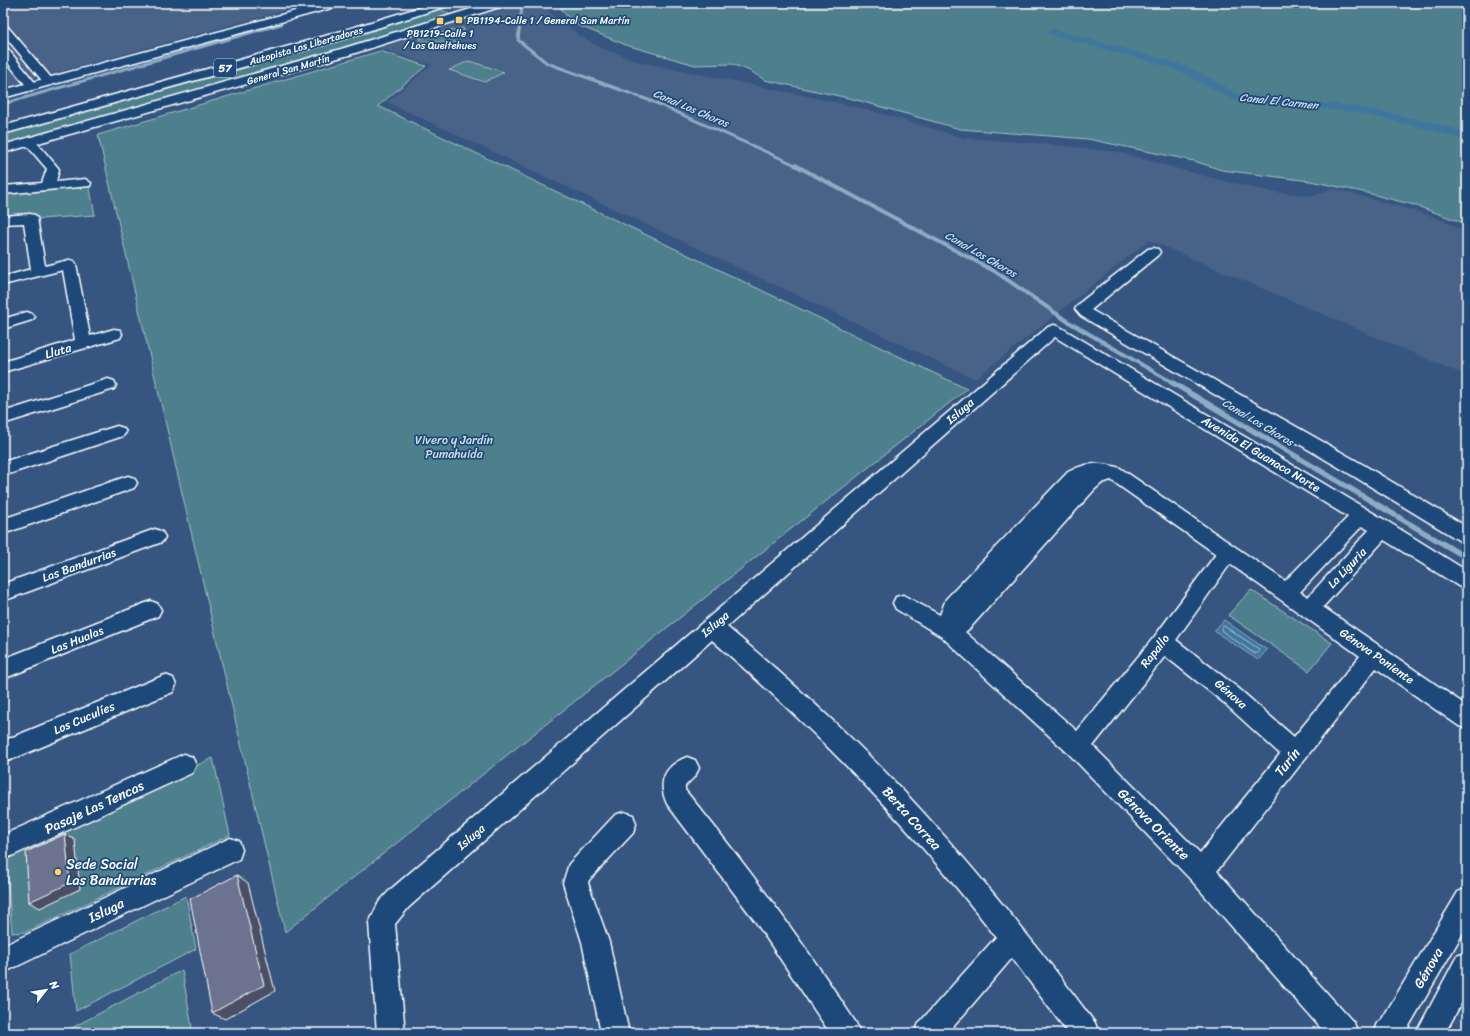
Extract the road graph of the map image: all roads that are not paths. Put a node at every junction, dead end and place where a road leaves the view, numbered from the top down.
1 (332, 3) edge
2 (339, 3) edge
3 (410, 3) edge
4 (446, 3) edge
5 (502, 3) edge
6 (317, 7) junction
7 (3, 28) edge
8 (3, 50) edge
9 (215, 58) dead end
10 (49, 82) junction
11 (32, 86) junction
12 (3, 94) edge
13 (3, 130) edge
14 (29, 141) junction
15 (3, 149) edge
16 (85, 182) dead end
17 (48, 186) junction
18 (3, 190) edge
19 (3, 220) edge
20 (1153, 252) dead end
21 (39, 272) junction
22 (3, 281) edge
23 (27, 317) dead end
24 (3, 324) edge
25 (1054, 330) joint
26 (114, 334) dead end
27 (84, 343) junction
28 (3, 367) edge
29 (108, 385) dead end
30 (3, 418) edge
31 (117, 432) dead end
32 (3, 469) edge
33 (128, 483) dead end
34 (1361, 514) junction
35 (3, 527) edge
36 (1383, 528) junction
37 (1467, 536) edge
38 (155, 537) dead end
39 (1228, 552) junction
40 (1467, 581) edge
41 (1287, 592) junction
42 (3, 593) edge
43 (903, 603) dead end
44 (1310, 608) junction
45 (151, 610) dead end
46 (712, 627) junction
47 (949, 631) junction
48 (1163, 642) junction
49 (1374, 654) junction
50 (3, 669) edge
51 (165, 684) dead end
52 (1467, 719) edge
53 (1078, 747) junction
54 (3, 752) edge
55 (1294, 752) junction
56 (184, 765) dead end
57 (687, 768) dead end
58 (624, 824) dead end
59 (3, 848) edge
60 (230, 850) dead end
61 (1201, 872) junction
62 (1467, 901) edge
63 (1013, 938) junction
64 (3, 960) edge
65 (1467, 966) edge
66 (392, 1033) edge
67 (615, 1033) edge
68 (846, 1033) edge
69 (929, 1033) edge
70 (1085, 1033) edge
71 (1344, 1033) edge
72 (1387, 1033) edge
73 (1430, 1033) edge

1 - 6 street
2 - 6 main road
3 - 9 main road, Autopista Los Libertadores / 57
4 - 13 main road, Autopista Los Libertadores / 57
5 - 14 main road, General San Martín
6 - 10 main road
7 - 10 street
8 - 11 street
10 - 11 main road
11 - 12 main road
14 - 15 main road, General San Martín
14 - 17 street
16 - 17 street
17 - 18 street
19 - 21 street
20 - 37 street
21 - 22 street
21 - 27 street
23 - 24 street
25 - 34 street, Avenida El Guanaco Norte
25 - 46 street, Isluga
26 - 27 street, Lluta
27 - 28 street, Lluta
29 - 30 street
31 - 32 street
33 - 35 street
34 - 36 street, Avenida El Guanaco Norte
34 - 41 street
36 - 40 street, Avenida El Guanaco Norte
36 - 44 street, La Liguria
38 - 42 street, Las Bandurrias
39 - 41 street
39 - 47 street
39 - 48 street, Rapallo
41 - 44 street, Génova Poniente
43 - 47 street, Génova Oriente
44 - 49 street, Génova Poniente
45 - 50 street, Las Hualas
46 - 63 street, Berta Correa
46 - 66 street, Isluga
47 - 53 street, Génova Oriente
48 - 53 street, Rapallo
48 - 55 street, Génova
49 - 52 street, Génova Poniente
49 - 55 street, Turín
51 - 54 street, Los Cuculíes
53 - 61 street, Génova Oriente
55 - 61 street, Turín
56 - 59 street, Pasaje Las Tencas
57 - 68 street
58 - 67 street
60 - 64 street, Isluga
61 - 71 street, Génova Oriente
62 - 72 street, Génova
63 - 69 street
63 - 70 street, Berta Correa
65 - 73 street

